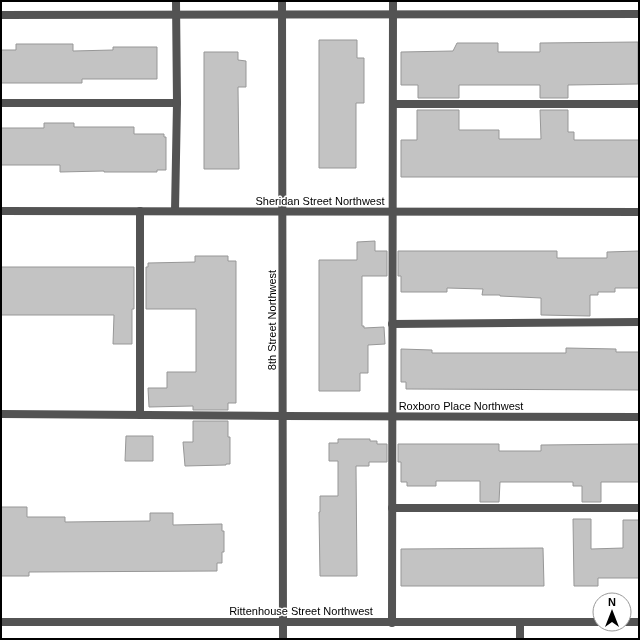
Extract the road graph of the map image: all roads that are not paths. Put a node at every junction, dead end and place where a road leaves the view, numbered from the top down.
1 (176, 1) edge
2 (282, 1) edge
3 (393, 1) edge
4 (176, 14) junction
5 (639, 14) edge
6 (1, 15) edge
7 (282, 15) junction
8 (393, 15) junction
9 (1, 103) edge
10 (177, 103) junction
11 (393, 104) junction
12 (639, 104) edge
13 (1, 211) edge
14 (140, 211) junction
15 (175, 211) junction
16 (283, 212) junction
17 (393, 212) junction
18 (639, 212) edge
19 (639, 322) edge
20 (392, 324) junction
21 (1, 414) edge
22 (140, 415) junction
23 (283, 416) junction
24 (393, 417) junction
25 (639, 417) edge
26 (392, 508) junction
27 (639, 508) edge
28 (1, 622) edge
29 (283, 622) junction
30 (392, 622) junction
31 (520, 622) junction
32 (592, 622) edge
33 (283, 639) edge
34 (520, 639) edge

1 - 4 street
2 - 7 street, 8th Street Northwest
3 - 8 street
4 - 6 street
4 - 7 street
4 - 10 street
5 - 8 street
7 - 8 street
7 - 16 street, 8th Street Northwest
8 - 11 street
9 - 10 street
10 - 15 street
11 - 12 street
11 - 17 street
13 - 14 street, Sheridan Street Northwest
14 - 15 street, Sheridan Street Northwest
14 - 22 street
15 - 16 street, Sheridan Street Northwest
16 - 17 street, Sheridan Street Northwest
16 - 23 street, 8th Street Northwest
17 - 18 street, Sheridan Street Northwest
17 - 20 street
19 - 20 street
20 - 24 street
21 - 22 street, Roxboro Place Northwest
22 - 23 street, Roxboro Place Northwest
23 - 24 street, Roxboro Place Northwest
23 - 29 street, 8th Street Northwest
24 - 25 street, Roxboro Place Northwest
24 - 26 street
26 - 27 street
26 - 30 street
28 - 29 street, Rittenhouse Street Northwest
29 - 30 street, Rittenhouse Street Northwest
29 - 33 street, 8th Street Northwest
30 - 31 street, Rittenhouse Street Northwest
31 - 32 street, Rittenhouse Street Northwest
31 - 34 street

